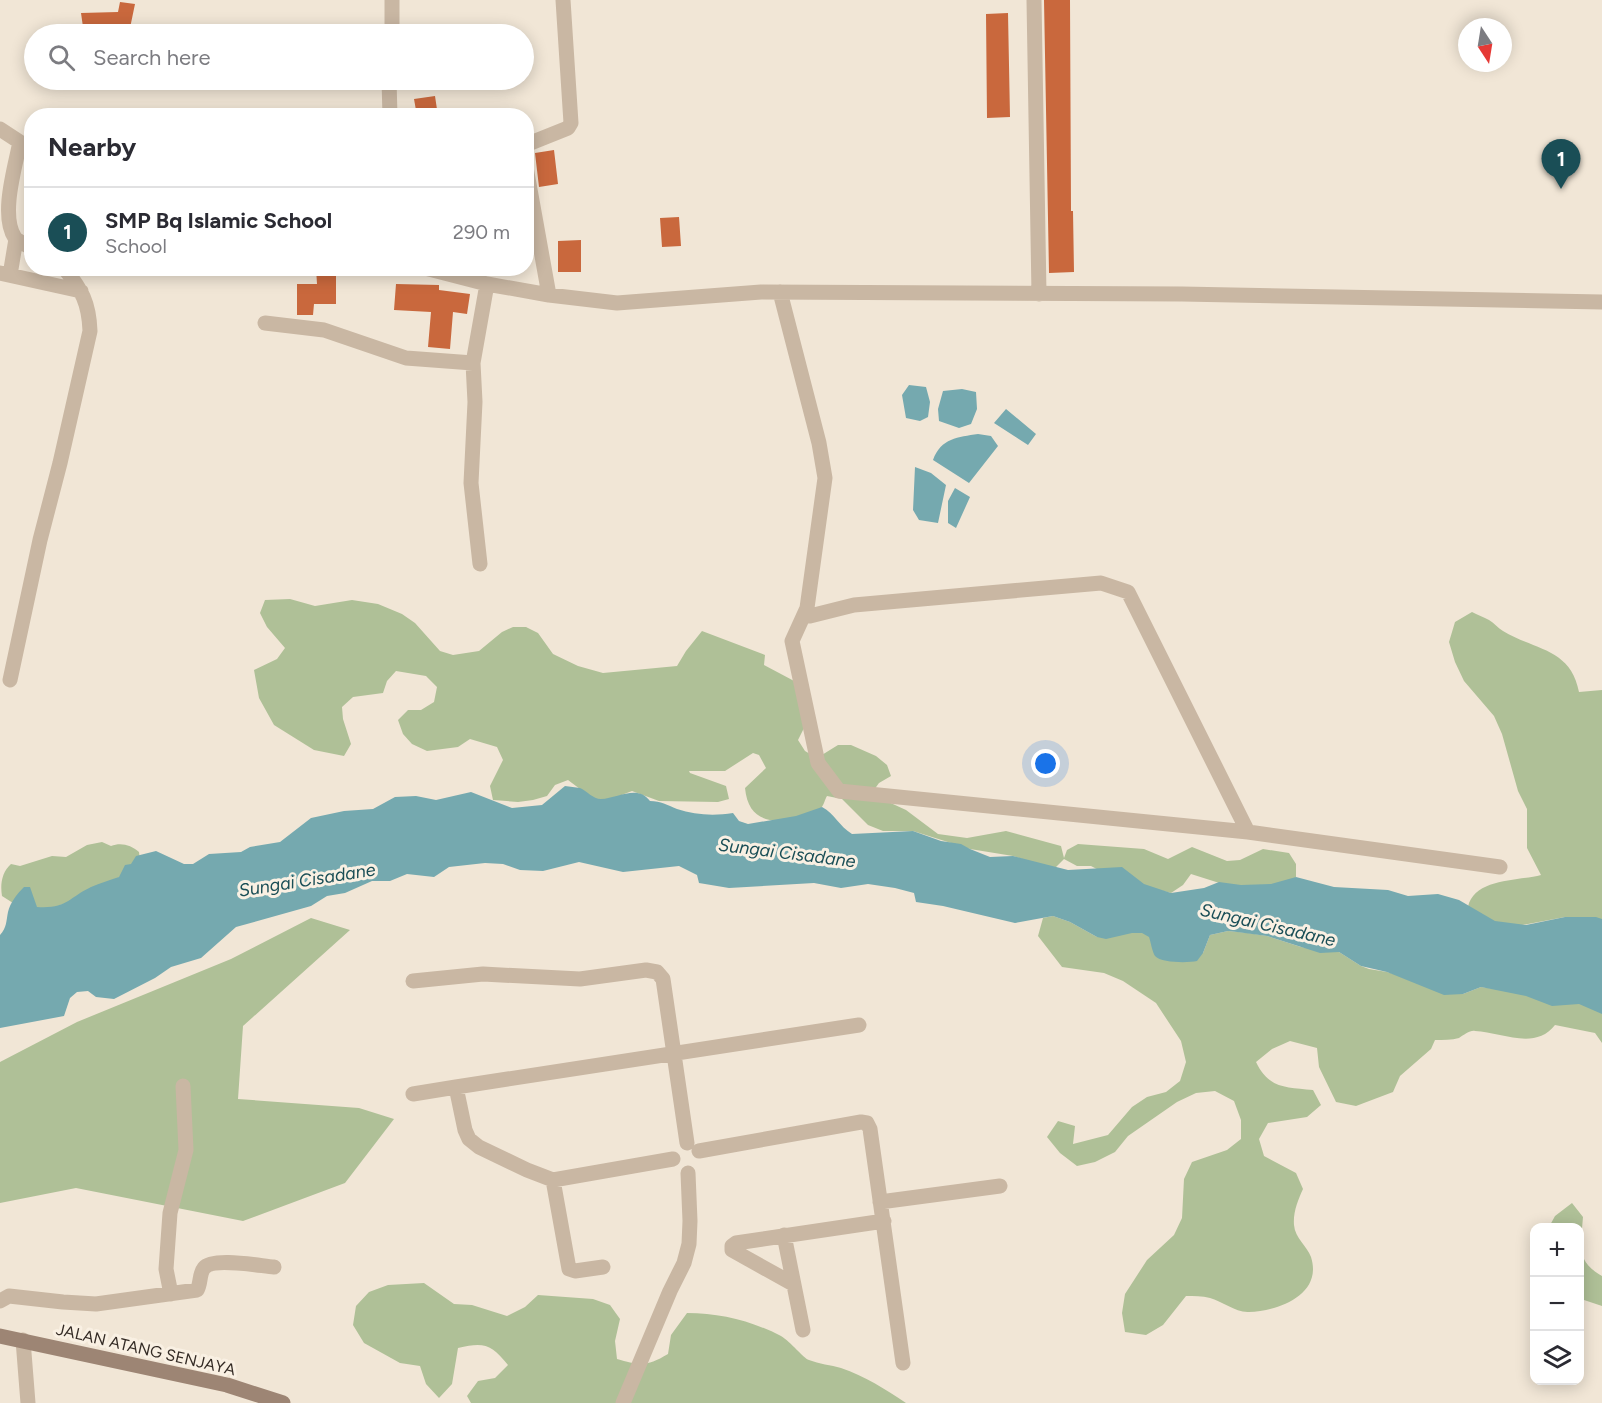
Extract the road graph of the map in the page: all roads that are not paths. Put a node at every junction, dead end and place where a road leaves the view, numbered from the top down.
1 (392, 0) edge
2 (563, 0) edge
3 (1034, 0) edge
4 (392, 24) edge
5 (389, 90) edge
6 (390, 108) edge
7 (0, 129) edge
8 (534, 142) edge
9 (24, 145) edge
10 (24, 152) edge
11 (534, 212) edge
12 (16, 239) junction
13 (24, 244) edge
14 (5, 274) edge
15 (70, 276) edge
16 (456, 276) edge
17 (487, 284) junction
18 (81, 291) junction
19 (780, 292) junction
20 (1039, 294) junction
21 (549, 295) junction
22 (1602, 302) edge
23 (265, 323) dead end
24 (473, 363) junction
25 (480, 564) dead end
26 (807, 608) junction
27 (10, 680) dead end
28 (1248, 832) junction
29 (1500, 867) dead end
30 (413, 981) dead end
31 (859, 1025) dead end
32 (674, 1053) junction
33 (183, 1086) dead end
34 (456, 1087) junction
35 (413, 1094) dead end
36 (693, 1147) junction
37 (674, 1159) junction
38 (688, 1173) junction
39 (553, 1180) junction
40 (1000, 1186) dead end
41 (880, 1202) junction
42 (884, 1221) junction
43 (784, 1235) junction
44 (274, 1267) dead end
45 (603, 1267) dead end
46 (793, 1284) junction
47 (171, 1294) junction
48 (0, 1301) edge
49 (803, 1330) dead end
50 (0, 1336) edge
51 (23, 1340) junction
52 (903, 1363) dead end
53 (28, 1403) edge
54 (284, 1403) edge
55 (623, 1403) edge

1 - 4 street
2 - 8 street
3 - 20 street
5 - 6 street
7 - 9 street
10 - 12 street
11 - 21 street
12 - 13 street
12 - 14 street
14 - 18 street
15 - 18 street
16 - 17 street
17 - 21 street
17 - 24 street
18 - 27 street
19 - 20 street
19 - 21 street
19 - 26 street
20 - 22 street
23 - 24 street
24 - 25 street
26 - 28 street
26 - 28 street
28 - 29 street
30 - 32 street
31 - 32 street
32 - 34 street
32 - 36 street
33 - 47 street
34 - 35 street
34 - 39 street
36 - 37 street
36 - 38 street
36 - 41 street
37 - 38 street
37 - 39 street
38 - 55 street
39 - 45 street
40 - 41 street
41 - 42 street
42 - 43 street
42 - 52 street
43 - 46 street
43 - 46 street
44 - 47 street
46 - 49 street
47 - 48 street
50 - 51 main road, JALAN ATANG SENJAYA
51 - 53 street
51 - 54 main road, JALAN ATANG SENJAYA

